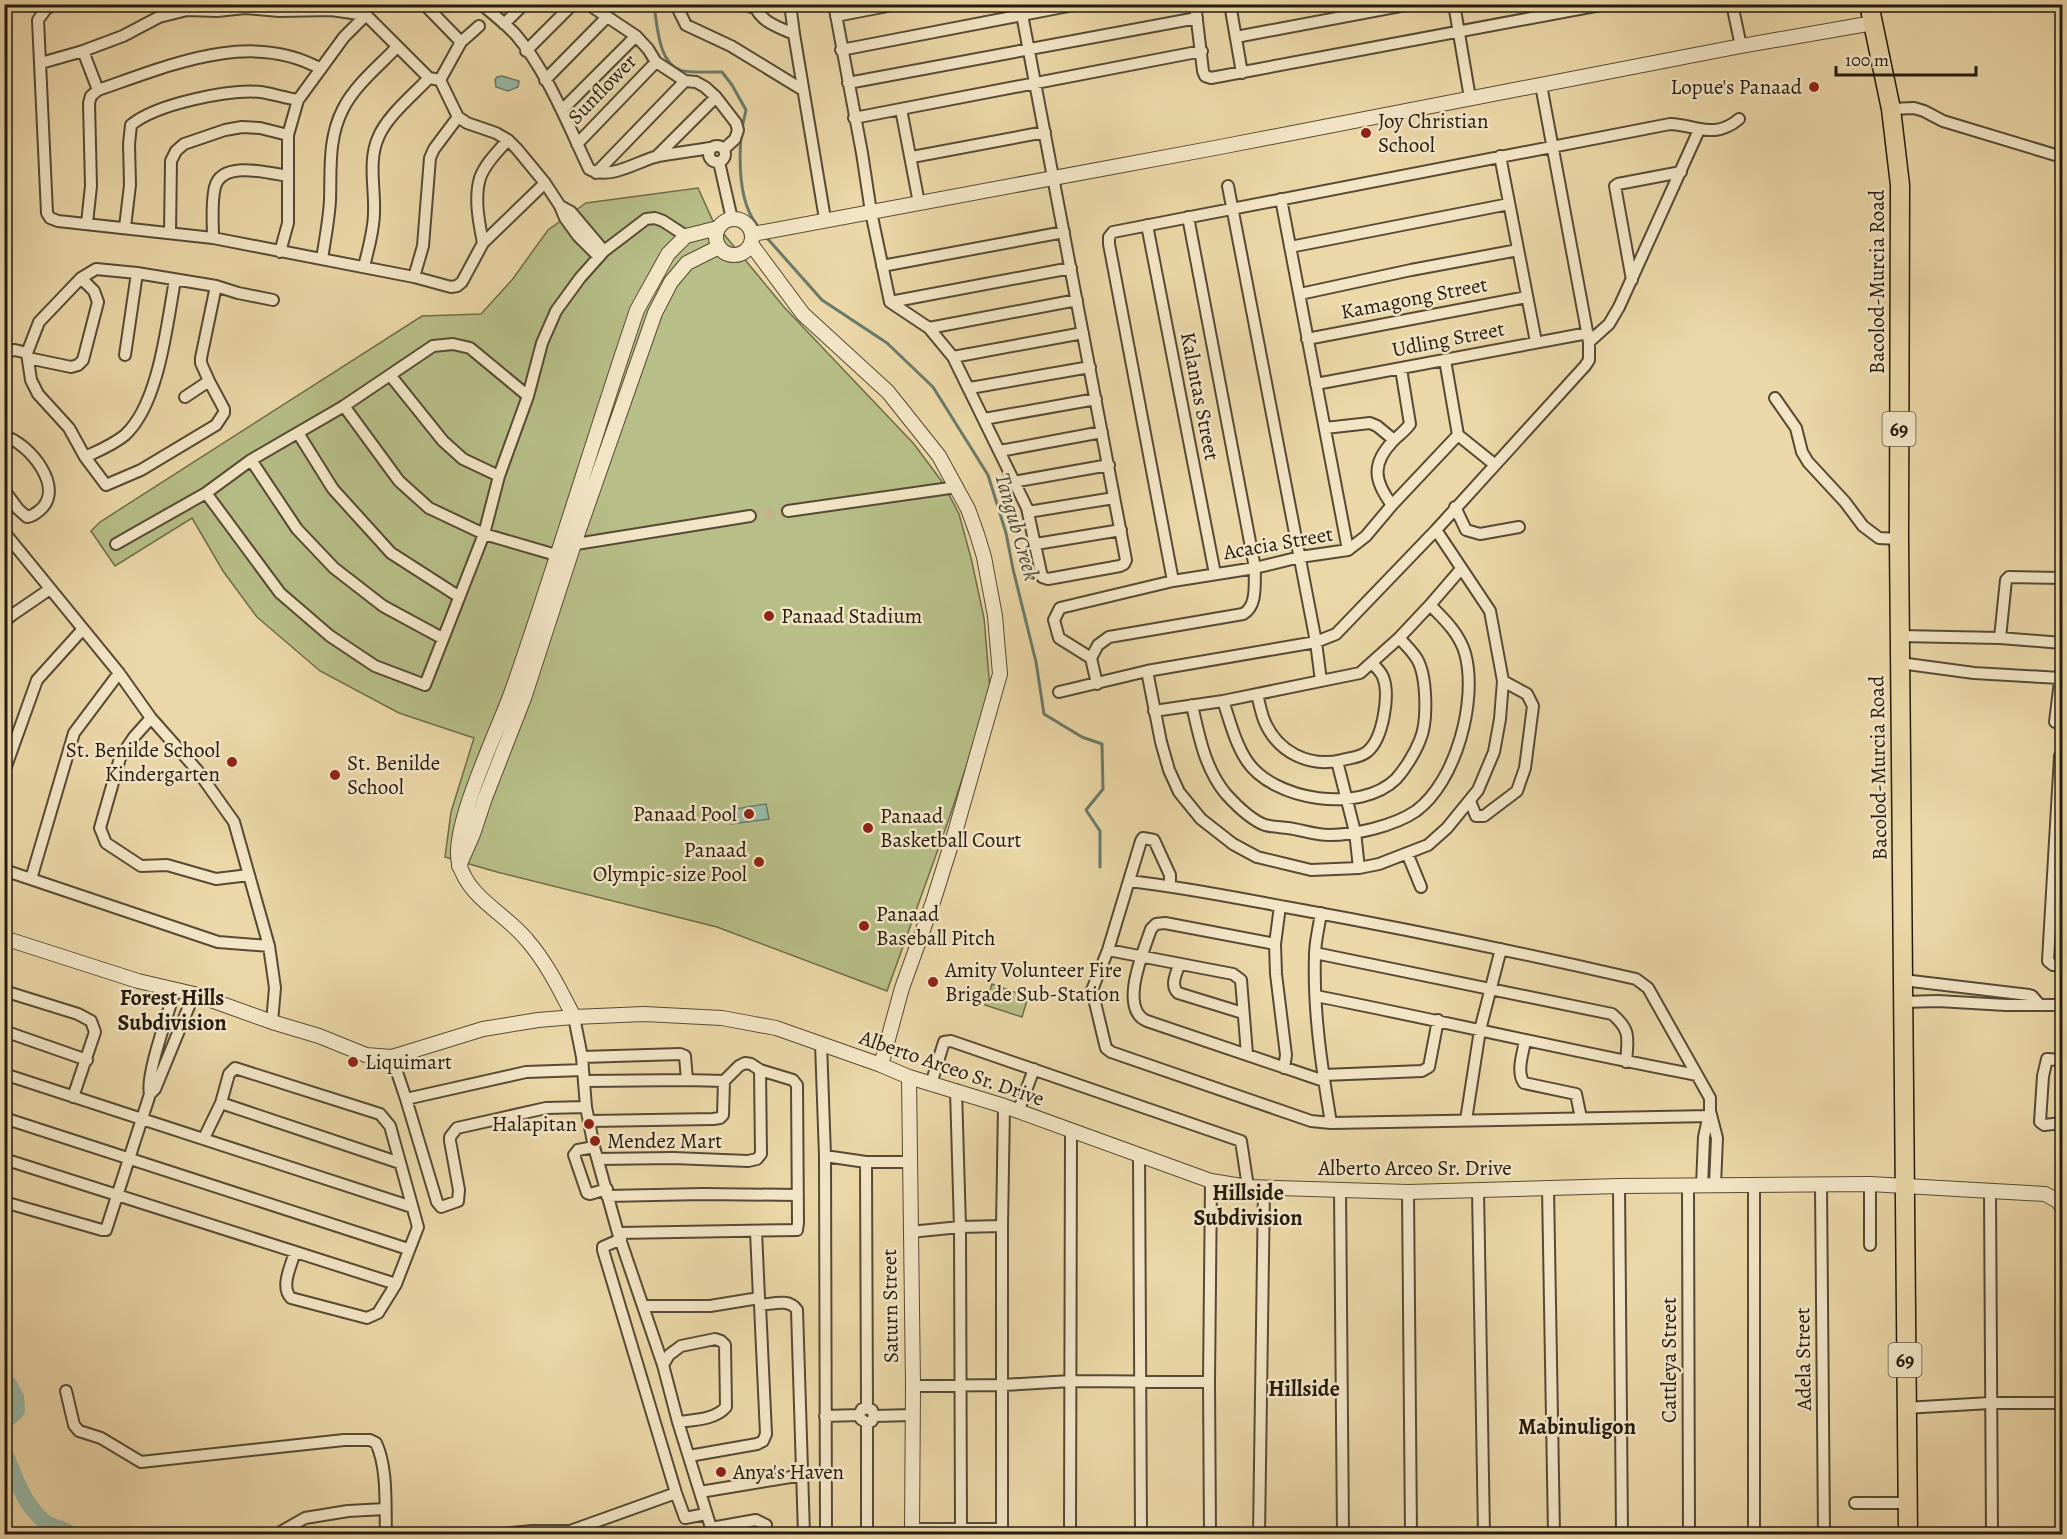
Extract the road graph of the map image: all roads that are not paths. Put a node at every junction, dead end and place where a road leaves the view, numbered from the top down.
1 (54, 4) edge
2 (424, 4) edge
3 (481, 4) edge
4 (524, 4) edge
5 (573, 4) edge
6 (588, 4) edge
7 (681, 4) edge
8 (742, 4) edge
9 (790, 4) edge
10 (834, 4) edge
11 (898, 4) edge
12 (1079, 4) edge
13 (1195, 4) edge
14 (1230, 4) edge
15 (1411, 4) edge
16 (1454, 4) edge
17 (1606, 4) edge
18 (1732, 4) edge
19 (1869, 4) edge
20 (754, 6) edge
21 (366, 10) edge
22 (1021, 10) edge
23 (836, 16) junction
24 (607, 17) junction
25 (1197, 18) junction
26 (1873, 23) junction
27 (504, 24) junction
28 (479, 26) dead end
29 (1459, 33) junction
30 (794, 34) junction
31 (636, 36) junction
32 (1236, 37) junction
33 (461, 42) junction
34 (397, 46) junction
35 (1741, 46) junction
36 (1028, 49) junction
37 (841, 50) junction
38 (83, 51) junction
39 (526, 51) junction
40 (1202, 51) junction
41 (656, 62) junction
42 (41, 63) junction
43 (321, 69) junction
44 (1242, 72) junction
45 (429, 78) junction
46 (440, 80) junction
47 (545, 80) junction
48 (685, 81) junction
49 (848, 83) junction
50 (1035, 83) junction
51 (1542, 85) junction
52 (98, 90) junction
53 (803, 90) junction
54 (716, 97) junction
55 (1470, 98) junction
56 (298, 100) junction
57 (902, 109) junction
58 (562, 110) junction
59 (1891, 110) junction
60 (458, 117) junction
61 (854, 118) junction
62 (1739, 119) dead end
63 (1699, 130) junction
64 (1045, 132) junction
65 (288, 135) junction
66 (508, 140) junction
67 (577, 144) junction
68 (1551, 146) junction
69 (710, 148) junction
70 (724, 149) junction
71 (1500, 156) junction
72 (656, 157) junction
73 (912, 157) junction
74 (2062, 157) edge
75 (719, 162) junction
76 (1681, 172) junction
77 (596, 173) junction
78 (288, 176) junction
79 (1054, 177) junction
80 (545, 183) junction
81 (1228, 186) dead end
82 (1281, 199) junction
83 (919, 203) junction
84 (1509, 204) junction
85 (1234, 209) junction
86 (871, 212) junction
87 (1188, 217) junction
88 (732, 219) junction
89 (825, 219) junction
90 (87, 223) junction
91 (1147, 225) junction
92 (125, 227) junction
93 (718, 228) junction
94 (1064, 232) junction
95 (170, 234) junction
96 (686, 236) junction
97 (213, 238) junction
98 (752, 239) junction
99 (483, 243) junction
100 (719, 247) junction
101 (1290, 247) junction
102 (1518, 250) junction
103 (280, 252) junction
104 (601, 254) junction
105 (322, 260) junction
106 (882, 266) junction
107 (364, 267) junction
108 (1071, 268) junction
109 (137, 273) junction
110 (414, 277) junction
111 (81, 278) junction
112 (175, 280) junction
113 (1632, 280) junction
114 (216, 286) junction
115 (1300, 294) junction
116 (1527, 297) junction
117 (273, 300) dead end
118 (1077, 300) junction
119 (890, 302) junction
120 (929, 328) junction
121 (1083, 333) junction
122 (1589, 338) junction
123 (1307, 339) junction
124 (1536, 342) junction
125 (4, 352) edge
126 (125, 355) dead end
127 (27, 356) junction
128 (953, 357) junction
129 (1445, 360) junction
130 (1090, 367) junction
131 (1401, 369) junction
132 (390, 375) junction
133 (209, 381) junction
134 (1316, 384) junction
135 (970, 388) junction
136 (528, 396) junction
137 (184, 397) dead end
138 (1775, 398) dead end
139 (1096, 399) junction
140 (344, 406) junction
141 (984, 419) junction
142 (1325, 429) junction
143 (1102, 432) junction
144 (297, 433) junction
145 (1458, 435) junction
146 (4, 436) edge
147 (1394, 440) junction
148 (1000, 451) junction
149 (85, 458) junction
150 (251, 460) junction
151 (1494, 464) junction
152 (1108, 465) junction
153 (498, 476) junction
154 (1013, 482) junction
155 (957, 487) junction
156 (4, 490) edge
157 (206, 493) junction
158 (1114, 498) junction
159 (1392, 505) junction
160 (1455, 507) junction
161 (789, 511) tunnel mouth
162 (1028, 512) junction
163 (750, 516) tunnel mouth
164 (1519, 526) dead end
165 (1121, 530) junction
166 (1436, 530) junction
167 (4, 531) edge
168 (484, 534) junction
169 (1899, 539) junction
170 (116, 544) dead end
171 (574, 544) junction
172 (1036, 544) junction
173 (9, 546) edge
174 (558, 550) junction
175 (1348, 550) junction
176 (1300, 557) junction
177 (1255, 568) junction
178 (1461, 568) junction
179 (1215, 574) junction
180 (2062, 578) edge
181 (1173, 581) junction
182 (50, 588) junction
183 (458, 596) junction
184 (1430, 605) junction
185 (4, 622) edge
186 (83, 629) junction
187 (1900, 636) junction
188 (442, 638) junction
189 (1399, 638) junction
190 (2000, 638) junction
191 (1316, 642) junction
192 (2062, 644) edge
193 (1091, 658) junction
194 (1372, 663) junction
195 (1900, 663) junction
196 (2062, 665) edge
197 (1147, 671) junction
198 (119, 673) junction
199 (2060, 678) junction
200 (1321, 681) junction
201 (1503, 681) junction
202 (1097, 684) junction
203 (1059, 692) dead end
204 (1257, 694) junction
205 (1224, 701) junction
206 (1192, 705) junction
207 (1154, 711) junction
208 (152, 718) junction
209 (2055, 722) dead end
210 (2062, 754) edge
211 (1337, 761) junction
212 (4, 772) edge
213 (1346, 798) junction
214 (1470, 801) junction
215 (1355, 832) junction
216 (1407, 853) junction
217 (459, 866) junction
218 (1359, 868) junction
219 (4, 870) edge
220 (249, 874) junction
221 (31, 879) junction
222 (1129, 881) junction
223 (1170, 885) junction
224 (1421, 887) dead end
225 (1280, 906) junction
226 (1321, 914) junction
227 (4, 938) edge
228 (1275, 944) junction
229 (270, 946) junction
230 (1501, 949) junction
231 (1108, 950) junction
232 (1315, 954) junction
233 (1142, 956) junction
234 (1179, 965) junction
235 (2062, 965) edge
236 (1903, 980) junction
237 (1940, 985) junction
238 (1491, 989) junction
239 (4, 990) edge
240 (174, 990) junction
241 (194, 994) junction
242 (1316, 996) junction
243 (2007, 999) junction
244 (1938, 1001) junction
245 (1904, 1002) junction
246 (2062, 1005) edge
247 (1243, 1012) junction
248 (574, 1017) junction
249 (167, 1019) junction
250 (1438, 1020) junction
251 (272, 1022) junction
252 (182, 1024) junction
253 (1480, 1030) junction
254 (4, 1031) edge
255 (1525, 1041) junction
256 (821, 1043) junction
257 (1247, 1054) junction
258 (392, 1057) junction
259 (582, 1057) junction
260 (87, 1060) junction
261 (2062, 1060) edge
262 (1626, 1062) junction
263 (880, 1065) junction
264 (152, 1066) junction
265 (1284, 1068) junction
266 (164, 1069) junction
267 (583, 1070) junction
268 (760, 1070) junction
269 (1034, 1070) junction
270 (4, 1074) edge
271 (1697, 1075) junction
272 (909, 1077) junction
273 (1324, 1078) junction
274 (687, 1080) junction
275 (585, 1081) junction
276 (724, 1081) junction
277 (931, 1084) junction
278 (956, 1090) junction
279 (150, 1094) junction
280 (73, 1097) junction
281 (406, 1099) junction
282 (221, 1103) junction
283 (1004, 1106) junction
284 (586, 1107) junction
285 (1018, 1112) junction
286 (1710, 1115) junction
287 (4, 1118) edge
288 (1581, 1118) junction
289 (141, 1119) junction
290 (1466, 1119) junction
291 (590, 1121) junction
292 (1331, 1123) junction
293 (2062, 1123) edge
294 (1071, 1131) junction
295 (204, 1138) junction
296 (594, 1147) junction
297 (1139, 1154) junction
298 (825, 1156) junction
299 (4, 1159) edge
300 (129, 1159) junction
301 (598, 1159) junction
302 (866, 1162) junction
303 (910, 1162) junction
304 (400, 1163) junction
305 (1211, 1180) junction
306 (1821, 1184) junction
307 (1870, 1184) junction
308 (1754, 1185) junction
309 (1905, 1185) junction
310 (1619, 1186) junction
311 (1702, 1186) junction
312 (1248, 1187) junction
313 (1264, 1188) junction
314 (1548, 1188) junction
315 (1340, 1189) junction
316 (1478, 1190) junction
317 (1990, 1191) junction
318 (1408, 1192) junction
319 (607, 1193) junction
320 (117, 1194) junction
321 (798, 1195) junction
322 (4, 1202) edge
323 (412, 1207) junction
324 (2062, 1208) edge
325 (1002, 1226) junction
326 (960, 1227) junction
327 (756, 1231) junction
328 (910, 1232) junction
329 (620, 1236) junction
330 (1870, 1245) dead end
331 (408, 1249) junction
332 (294, 1252) junction
333 (396, 1284) junction
334 (759, 1302) junction
335 (644, 1306) junction
336 (2062, 1324) edge
337 (663, 1365) junction
338 (1071, 1381) junction
339 (1140, 1382) junction
340 (1209, 1382) junction
341 (1003, 1384) junction
342 (959, 1385) junction
343 (913, 1386) junction
344 (66, 1391) dead end
345 (1990, 1403) junction
346 (2062, 1403) edge
347 (1905, 1408) junction
348 (867, 1415) junction
349 (912, 1415) junction
350 (825, 1416) junction
351 (678, 1422) junction
352 (689, 1456) junction
353 (803, 1475) junction
354 (700, 1492) junction
355 (676, 1493) junction
356 (1855, 1503) dead end
357 (1907, 1503) junction
358 (385, 1509) junction
359 (706, 1514) junction
360 (961, 1528) junction
361 (712, 1531) edge
362 (912, 1532) edge
363 (1002, 1532) edge
364 (277, 1534) edge
365 (386, 1534) edge
366 (502, 1534) edge
367 (766, 1534) edge
368 (804, 1534) edge
369 (826, 1534) edge
370 (867, 1534) edge
371 (1070, 1534) edge
372 (1141, 1534) edge
373 (1210, 1534) edge
374 (1259, 1534) edge
375 (1343, 1534) edge
376 (1411, 1534) edge
377 (1484, 1534) edge
378 (1554, 1534) edge
379 (1622, 1534) edge
380 (1689, 1534) edge
381 (1754, 1534) edge
382 (1824, 1534) edge
383 (1908, 1534) edge
384 (1992, 1534) edge
385 (2062, 1534) edge

1 - 42 street
2 - 33 street
3 - 27 street
4 - 27 street
5 - 39 street
6 - 24 street
7 - 53 street
8 - 20 street
9 - 30 street
10 - 23 street
11 - 23 street
12 - 22 street
13 - 25 street
14 - 32 street
15 - 32 street
16 - 29 street
17 - 29 street
18 - 35 street
19 - 26 main road, Bacolod-Murcia Road / 69
20 - 30 street
21 - 34 street
21 - 38 street
21 - 43 street
22 - 36 street
22 - 37 street
23 - 37 street
24 - 31 street
24 - 47 street
25 - 36 street
25 - 40 street
26 - 35 street
26 - 59 main road, Bacolod-Murcia Road / 69
27 - 39 street
28 - 33 street
29 - 44 street
29 - 55 street
30 - 53 street
31 - 41 street
31 - 58 street
32 - 44 street
33 - 46 street
34 - 45 street
34 - 105 street
35 - 51 street
36 - 49 street
36 - 50 street
37 - 49 street
38 - 42 street
38 - 52 street
39 - 47 street
40 - 44 street
40 - 50 street
41 - 48 street
41 - 67 street, Sunflower
42 - 90 street
43 - 52 street
43 - 56 street
45 - 46 street
45 - 107 street
46 - 60 street
47 - 58 street
48 - 54 street
48 - 77 street
49 - 61 street
50 - 57 street
50 - 64 street
51 - 55 street
51 - 68 street
52 - 90 street
53 - 89 street
54 - 70 street
54 - 72 street
55 - 79 street
56 - 65 street
56 - 92 street
57 - 61 street
57 - 73 street
58 - 67 street
59 - 74 street
59 - 169 main road, Bacolod-Murcia Road / 69
60 - 66 street
60 - 110 street
61 - 86 street
62 - 63 street
63 - 68 street
63 - 76 street
64 - 73 street
64 - 79 street
65 - 78 street
65 - 95 street
66 - 80 street
66 - 99 street
67 - 77 street
68 - 71 street
68 - 122 street
69 - 70 street
69 - 72 street
69 - 75 street
70 - 75 street
71 - 82 street
71 - 84 street
72 - 77 street
73 - 83 street
75 - 88 street
76 - 113 street
76 - 113 street
78 - 97 street
78 - 103 street
79 - 83 street
79 - 94 street
80 - 99 street
80 - 104 street
81 - 85 street
82 - 85 street
82 - 101 street
83 - 86 street
84 - 101 street
84 - 102 street
85 - 87 street
85 - 176 street
86 - 89 street
86 - 106 street
87 - 91 street
87 - 177 street
88 - 93 street
88 - 98 street
89 - 98 street
90 - 92 street
91 - 179 street, Kalantas Street
91 - 181 street
92 - 95 street
93 - 96 street
93 - 100 street
94 - 106 street
94 - 108 street
95 - 97 street
96 - 104 street
96 - 174 street
97 - 103 street
98 - 100 street
98 - 155 street
99 - 110 street
100 - 171 street
101 - 115 street
102 - 115 street
102 - 116 street
103 - 105 street
104 - 136 street
105 - 107 street
106 - 119 street
107 - 110 street
108 - 118 street
108 - 119 street
109 - 111 street
109 - 112 street
109 - 126 street
111 - 127 street
111 - 127 street
112 - 114 street
112 - 149 street
113 - 122 street
114 - 117 street
114 - 133 street
115 - 123 street
116 - 123 street, Kamagong Street
116 - 124 street
118 - 120 street
118 - 121 street
119 - 120 street
120 - 128 street
121 - 128 street
121 - 130 street
122 - 124 street, Udling Street
122 - 151 street
123 - 134 street
124 - 129 street, Udling Street
125 - 127 street
127 - 149 street
128 - 135 street
129 - 131 street, Udling Street
129 - 145 street
130 - 135 street
130 - 139 street
131 - 134 street, Udling Street
131 - 147 street
132 - 136 street
132 - 140 street
132 - 153 street
133 - 137 street
133 - 149 street
134 - 142 street
135 - 141 street
136 - 153 street
138 - 169 street
139 - 141 street
139 - 143 street
140 - 144 street
140 - 168 street
141 - 148 street
142 - 147 street
142 - 175 street
143 - 148 street
143 - 152 street
144 - 150 street
144 - 183 street
145 - 151 street
145 - 159 street, Acacia Street
146 - 156 street
147 - 159 street
148 - 154 street
150 - 157 street
150 - 188 street
151 - 160 street
152 - 154 street
152 - 158 street
153 - 168 street
154 - 162 street
155 - 161 street
155 - 263 street
157 - 170 street
157 - 188 street
158 - 162 street
158 - 165 street
159 - 175 street, Acacia Street
160 - 164 street
160 - 166 street
162 - 172 street
163 - 171 street
165 - 172 street
165 - 172 street
166 - 178 street
166 - 191 street
167 - 173 street
168 - 174 street
168 - 183 street
169 - 187 main road, Bacolod-Murcia Road / 69
171 - 174 street
171 - 217 street
173 - 182 street
174 - 217 street
175 - 176 street, Acacia Street
176 - 177 street, Acacia Street
176 - 191 street
177 - 179 street, Acacia Street
177 - 193 street
178 - 184 street
178 - 201 street
179 - 181 street, Acacia Street
180 - 190 street
181 - 193 street, Acacia Street
182 - 185 street
182 - 186 street
183 - 188 street
184 - 189 street
184 - 215 street
186 - 198 street
186 - 212 street
187 - 190 street
187 - 195 main road, Bacolod-Murcia Road / 69
189 - 194 street
189 - 213 street
190 - 192 street
191 - 197 street
191 - 200 street
193 - 202 street
194 - 200 street
194 - 211 street
195 - 199 street
195 - 236 main road, Bacolod-Murcia Road / 69
196 - 199 street
197 - 202 street
197 - 207 street
198 - 208 street
198 - 221 street
199 - 209 street
200 - 204 street
201 - 214 street
201 - 214 street
202 - 203 street
204 - 205 street
204 - 211 street
205 - 206 street
205 - 213 street
206 - 207 street
206 - 215 street
207 - 218 street
208 - 220 street
208 - 220 street
210 - 235 street
211 - 213 street
213 - 215 street
214 - 216 street
215 - 218 street
216 - 218 street
216 - 224 street
217 - 248 street
219 - 221 street
220 - 229 street
221 - 229 street
222 - 223 street, Cattleya Street
222 - 223 street
222 - 231 street
223 - 225 street, Cattleya Street
225 - 226 street, Cattleya Street
225 - 228 street
226 - 230 street, Cattleya Street
226 - 232 street
227 - 240 street, Alberto Arceo Sr. Drive
228 - 233 street
228 - 265 street
229 - 251 street
230 - 238 street
230 - 271 street, Cattleya Street
231 - 233 street
231 - 292 street
232 - 238 street
232 - 242 street
233 - 234 street
233 - 257 street
234 - 247 street
234 - 247 street
236 - 237 street
236 - 245 main road, Bacolod-Murcia Road / 69
237 - 243 street
237 - 244 street
238 - 253 street
238 - 262 street
239 - 260 street
240 - 241 street, Alberto Arceo Sr. Drive
240 - 249 street
241 - 251 street, Alberto Arceo Sr. Drive
241 - 252 street
242 - 250 street
242 - 273 street
243 - 244 street
243 - 246 street
244 - 245 street
245 - 309 main road, Bacolod-Murcia Road / 69
247 - 257 street
248 - 256 street, Alberto Arceo Sr. Drive
248 - 258 street, Alberto Arceo Sr. Drive
248 - 259 street
249 - 252 street
249 - 264 street
250 - 253 street
250 - 273 street
251 - 258 street, Alberto Arceo Sr. Drive
252 - 266 street
253 - 255 street
253 - 290 street
254 - 260 street
255 - 262 street
255 - 288 street
256 - 263 street, Alberto Arceo Sr. Drive
256 - 298 street
257 - 265 street
258 - 281 street
259 - 267 street
259 - 274 street
260 - 280 street
261 - 293 street
262 - 271 street
263 - 272 street, Alberto Arceo Sr. Drive
264 - 266 street
264 - 279 street
265 - 273 street
266 - 279 street
267 - 275 street
267 - 281 street
268 - 276 street
268 - 301 street
268 - 321 street
269 - 277 street
269 - 285 street
269 - 312 street
270 - 280 street
271 - 286 street, Cattleya Street
272 - 277 street, Alberto Arceo Sr. Drive
272 - 303 street, Saturn Street
273 - 292 street
274 - 275 street
274 - 276 street
275 - 284 street
276 - 291 street
277 - 278 street, Alberto Arceo Sr. Drive
278 - 283 street, Alberto Arceo Sr. Drive
278 - 326 street
279 - 289 street
280 - 289 street
281 - 284 street
282 - 295 street
282 - 304 street
282 - 304 street
283 - 285 street, Alberto Arceo Sr. Drive
283 - 325 street
284 - 291 street
285 - 294 street, Alberto Arceo Sr. Drive
286 - 288 street
286 - 311 street, Cattleya Street
287 - 300 street
288 - 290 street
289 - 295 street
289 - 300 street
290 - 292 street
291 - 296 street
294 - 297 street, Alberto Arceo Sr. Drive
294 - 338 street
295 - 323 street
296 - 301 street
296 - 319 street
297 - 305 street, Alberto Arceo Sr. Drive
297 - 339 street
298 - 302 street
298 - 350 street
299 - 320 street
300 - 320 street
300 - 331 street
301 - 319 street
302 - 303 street
302 - 348 street
303 - 328 street, Saturn Street
304 - 323 street
305 - 312 street, Alberto Arceo Sr. Drive
305 - 340 street
306 - 307 street, Alberto Arceo Sr. Drive
306 - 308 street, Alberto Arceo Sr. Drive
306 - 382 street, Adela Street
307 - 309 street, Alberto Arceo Sr. Drive
307 - 330 street
308 - 311 street, Alberto Arceo Sr. Drive
308 - 381 street
309 - 317 street, Alberto Arceo Sr. Drive
309 - 347 main road, Bacolod-Murcia Road / 69
310 - 311 street, Alberto Arceo Sr. Drive
310 - 314 street, Alberto Arceo Sr. Drive
310 - 379 street
311 - 380 street, Cattleya Street
312 - 313 street, Alberto Arceo Sr. Drive
313 - 315 street, Alberto Arceo Sr. Drive
313 - 374 street
314 - 316 street, Alberto Arceo Sr. Drive
314 - 378 street
315 - 318 street, Alberto Arceo Sr. Drive
315 - 375 street
316 - 318 street, Alberto Arceo Sr. Drive
316 - 377 street
317 - 324 street, Alberto Arceo Sr. Drive
317 - 345 street
318 - 376 street
319 - 321 street
319 - 329 street
320 - 322 street
320 - 332 street
321 - 327 street
323 - 331 street
325 - 326 street
325 - 341 street
326 - 328 street
326 - 342 street
327 - 329 street
327 - 334 street
328 - 343 street, Saturn Street
329 - 335 street
329 - 355 street
331 - 333 street
332 - 333 street
332 - 333 street
334 - 335 street
334 - 352 street
334 - 353 street
335 - 337 street
336 - 346 street
337 - 351 street
337 - 351 street
338 - 339 street
338 - 341 street
338 - 371 street
339 - 340 street
339 - 372 street
340 - 373 street
341 - 342 street
341 - 363 street
342 - 343 street
342 - 360 street
343 - 349 street, Saturn Street
344 - 358 street
345 - 346 street
345 - 347 street
345 - 384 street
346 - 385 street
347 - 357 main road, Bacolod-Murcia Road / 69
348 - 349 street
348 - 350 street
348 - 370 street
349 - 362 street, Saturn Street
350 - 369 street
351 - 352 street
352 - 354 street
353 - 354 street
353 - 368 street
354 - 359 street
355 - 359 street
355 - 366 street
356 - 357 street
357 - 383 main road, Bacolod-Murcia Road / 69
358 - 364 street
358 - 365 street
359 - 361 street
360 - 362 street
360 - 363 street
361 - 367 street

